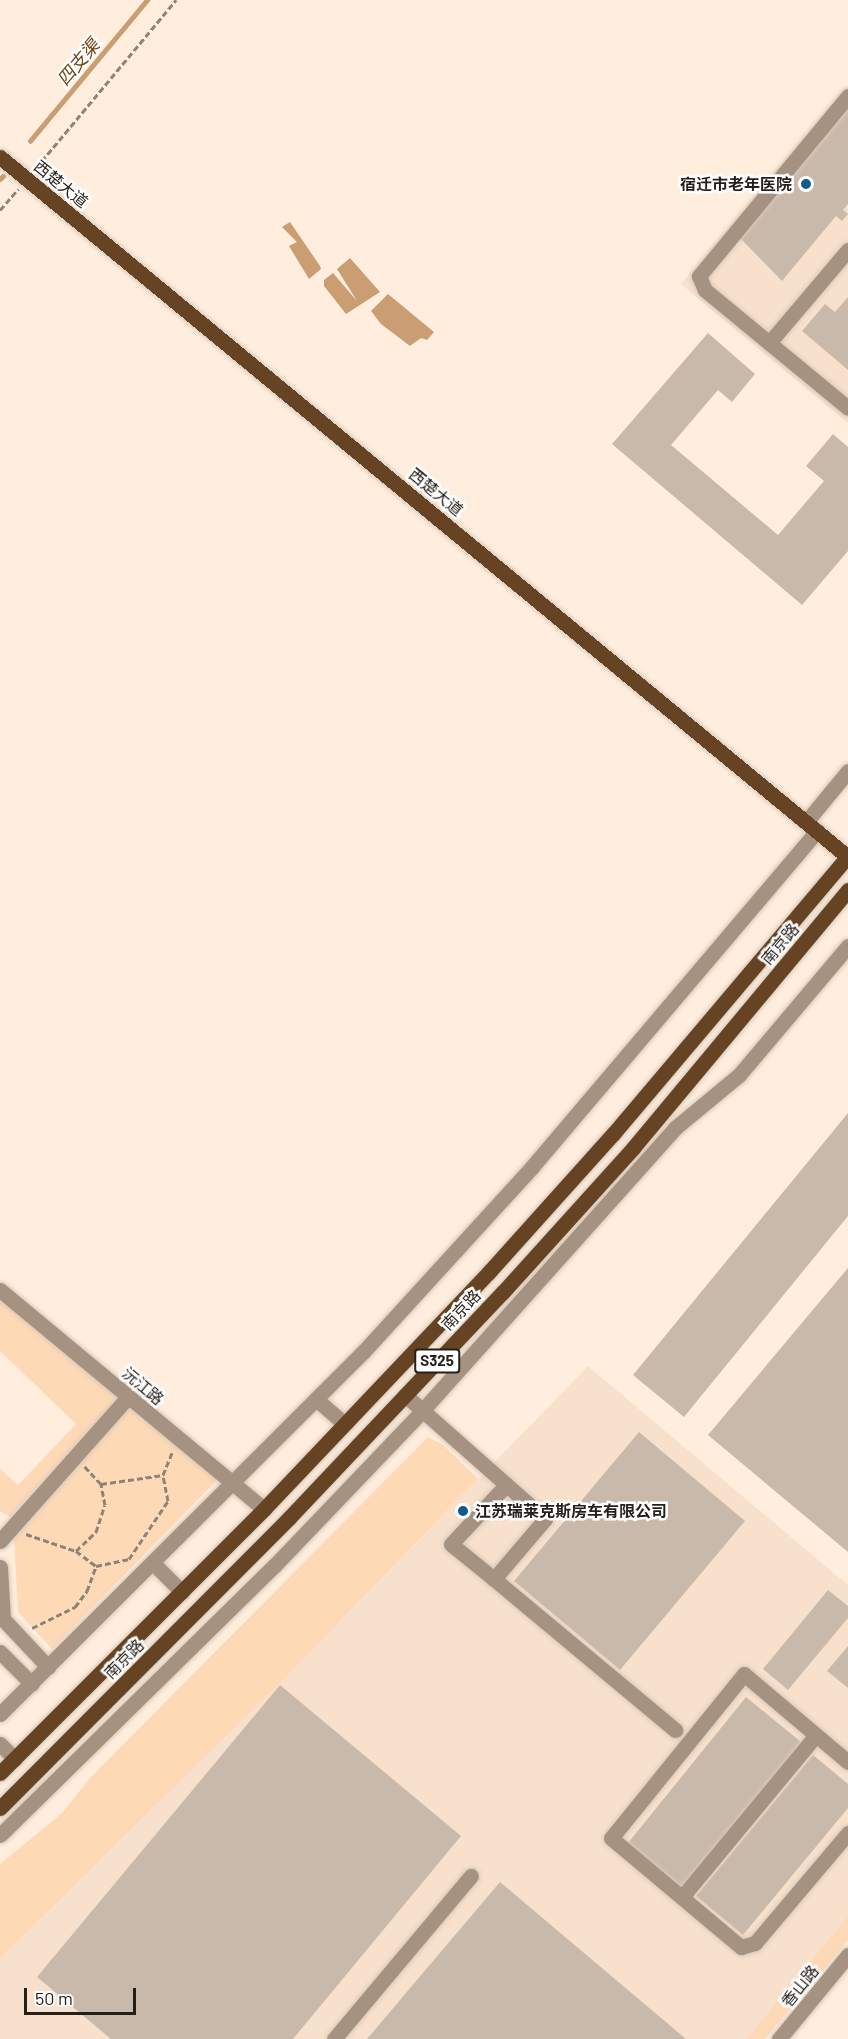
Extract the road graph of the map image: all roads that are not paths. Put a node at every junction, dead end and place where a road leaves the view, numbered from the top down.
1 (848, 96) edge
2 (0, 157) edge
3 (848, 250) edge
4 (769, 343) junction
5 (848, 408) edge
6 (848, 771) edge
7 (811, 827) junction
8 (848, 857) edge
9 (848, 890) edge
10 (848, 946) edge
11 (0, 1290) edge
12 (405, 1395) junction
13 (128, 1396) junction
14 (316, 1399) junction
15 (422, 1411) junction
16 (345, 1424) junction
17 (234, 1484) junction
18 (506, 1485) junction
19 (264, 1509) junction
20 (5, 1523) edge
21 (0, 1541) edge
22 (153, 1563) junction
23 (0, 1567) edge
24 (494, 1578) junction
25 (182, 1592) junction
26 (0, 1652) edge
27 (48, 1667) junction
28 (32, 1684) junction
29 (0, 1714) edge
30 (675, 1730) dead end
31 (816, 1735) junction
32 (0, 1744) edge
33 (15, 1759) junction
34 (848, 1762) edge
35 (0, 1773) edge
36 (0, 1808) edge
37 (848, 1833) edge
38 (0, 1835) edge
39 (471, 1876) dead end
40 (682, 1897) junction
41 (848, 1955) edge
42 (334, 2039) edge
43 (779, 2039) edge

1 - 4 street
2 - 7 main road, 西楚大道
3 - 4 street
4 - 5 street
6 - 7 street
7 - 8 main road, 西楚大道
7 - 14 street
8 - 16 main road, 南京路 / S325
9 - 12 main road, 南京路 / S325
10 - 15 street
11 - 13 street, 沅江路
12 - 15 street
12 - 36 main road, 南京路 / S325
13 - 17 street, 沅江路
13 - 20 street
14 - 16 street
14 - 17 street
15 - 18 street
15 - 38 street
16 - 19 main road, 南京路 / S325
17 - 19 street, 沅江路
17 - 22 street
18 - 24 street
18 - 24 street
19 - 25 main road, 南京路 / S325
20 - 21 street
22 - 25 street
22 - 27 street
23 - 27 street
24 - 30 street
25 - 33 main road, 南京路 / S325
26 - 28 street
27 - 28 street
28 - 29 street
31 - 34 street
31 - 40 street
31 - 40 street
32 - 33 street
33 - 35 main road, 南京路 / S325
37 - 40 street
39 - 42 street
41 - 43 street, 香山路

